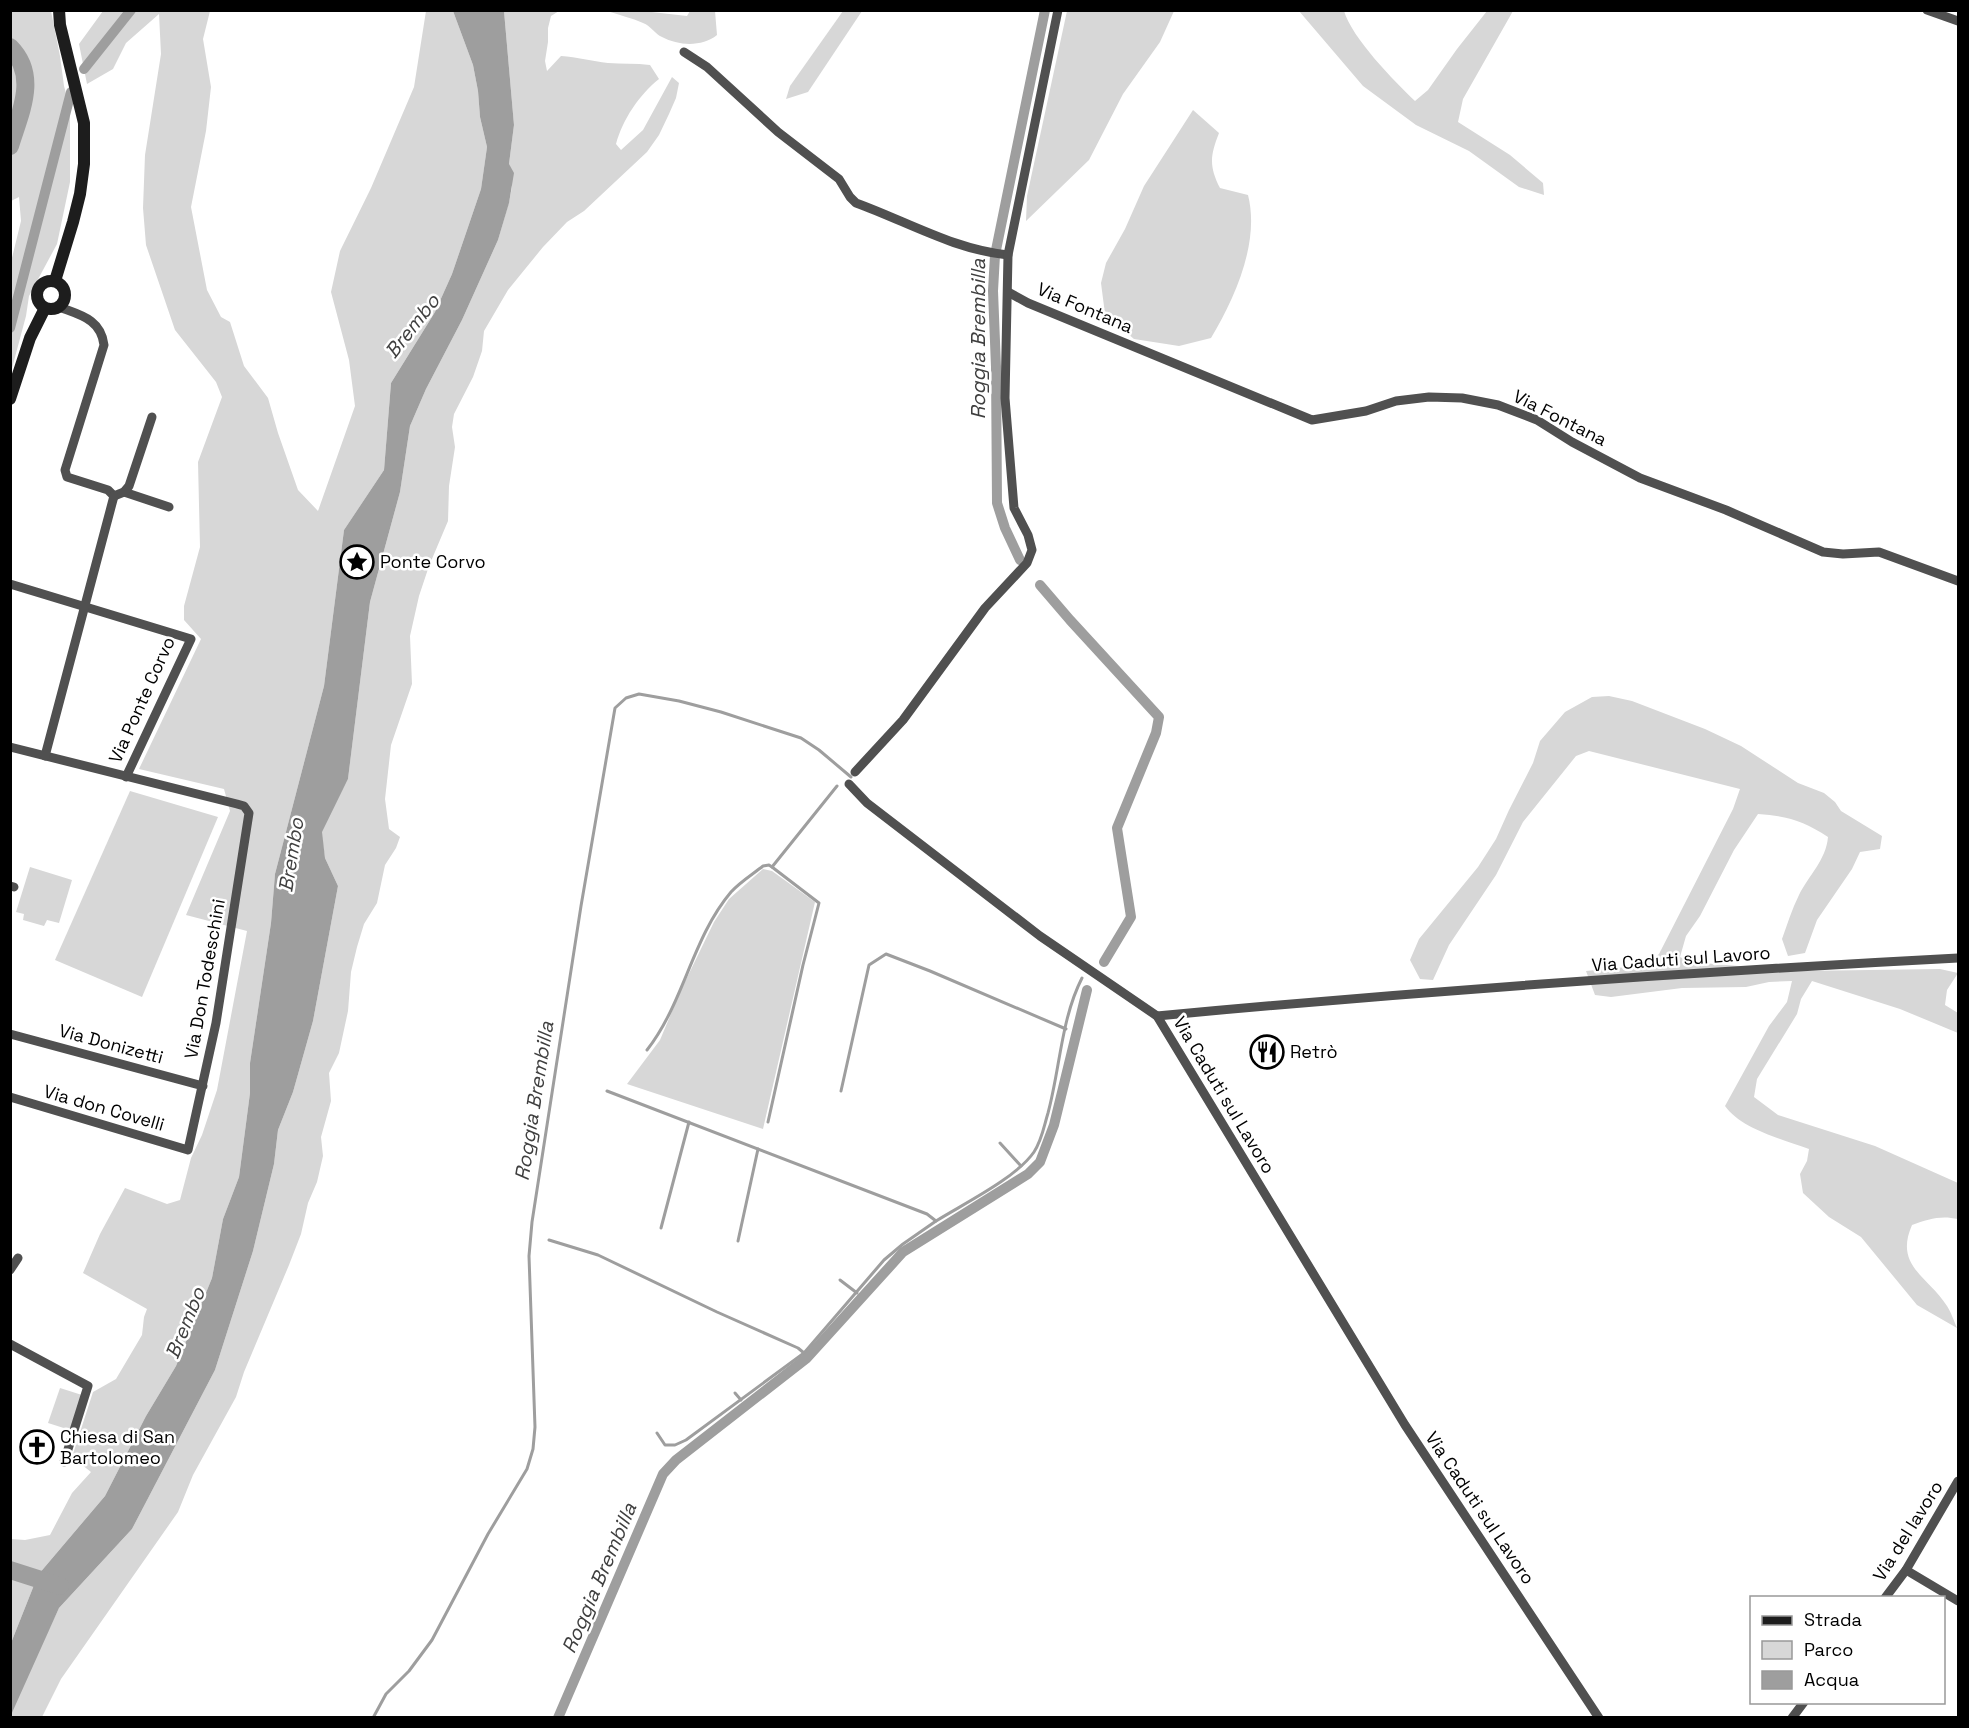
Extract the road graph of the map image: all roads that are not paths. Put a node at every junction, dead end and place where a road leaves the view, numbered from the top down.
1 (59, 10) edge
2 (1058, 10) edge
3 (1927, 10) edge
4 (1959, 21) edge
5 (684, 52) dead end
6 (1006, 255) junction
7 (55, 281) junction
8 (1008, 292) junction
9 (59, 307) junction
10 (45, 308) junction
11 (10, 399) edge
12 (152, 417) dead end
13 (124, 492) junction
14 (114, 496) junction
15 (169, 507) dead end
16 (1959, 581) edge
17 (10, 584) edge
18 (83, 606) junction
19 (10, 747) edge
20 (45, 756) junction
21 (855, 772) dead end
22 (126, 777) junction
23 (849, 784) dead end
24 (1959, 958) edge
25 (1157, 1016) junction
26 (10, 1034) edge
27 (203, 1086) junction
28 (10, 1097) edge
29 (188, 1150) joint
30 (18, 1257) dead end
31 (10, 1270) edge
32 (10, 1344) edge
33 (64, 1462) dead end
34 (1959, 1481) edge
35 (1906, 1570) junction
36 (1886, 1596) edge
37 (1959, 1601) edge
38 (1802, 1704) edge
39 (1599, 1718) edge
40 (1792, 1718) edge

1 - 7 street
2 - 6 street
3 - 4 street
5 - 6 street
6 - 8 street
7 - 9 street
7 - 10 street
8 - 16 street, Via Fontana
8 - 21 street
9 - 10 street
9 - 14 street
10 - 11 street
12 - 13 street
13 - 14 street
13 - 15 street
14 - 18 street
17 - 18 street, Via Ponte Corvo
18 - 20 street
18 - 22 street, Via Ponte Corvo
19 - 20 street
20 - 22 street
22 - 27 street, Via Don Todeschini
23 - 25 street
24 - 25 street, Via Caduti sul Lavoro
25 - 39 street, Via Caduti sul Lavoro
26 - 27 street, Via Donizetti
27 - 29 street, Via Don Todeschini
28 - 29 street, Via don Covelli
30 - 31 street
32 - 33 street
34 - 35 street, Via del lavoro
35 - 36 street, Via del lavoro
35 - 37 street
38 - 40 street

